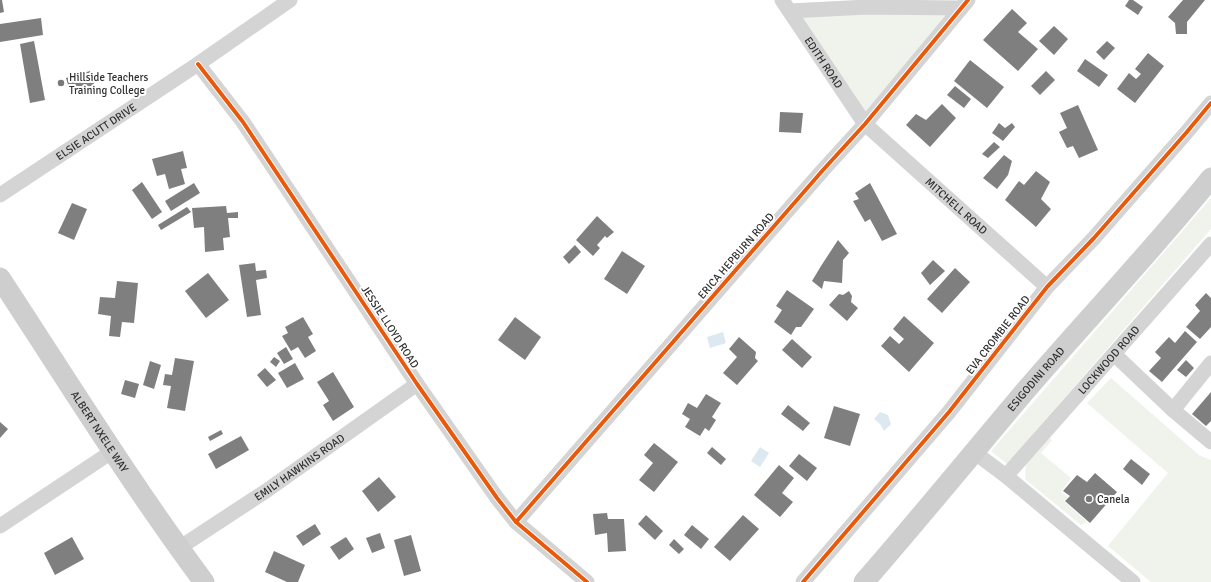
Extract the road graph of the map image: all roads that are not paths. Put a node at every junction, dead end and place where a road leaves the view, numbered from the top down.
1 (290, 0) edge
2 (964, 4) edge
3 (786, 6) edge
4 (198, 64) junction
5 (1211, 103) edge
6 (865, 124) junction
7 (1211, 178) edge
8 (0, 195) edge
9 (1211, 244) edge
10 (0, 278) edge
11 (1047, 287) junction
12 (1114, 354) junction
13 (1211, 363) edge
14 (417, 384) junction
15 (1173, 410) junction
16 (1211, 442) edge
17 (113, 451) junction
18 (974, 452) junction
19 (1006, 476) junction
20 (516, 522) junction
21 (0, 526) edge
22 (179, 548) junction
23 (204, 582) edge
24 (587, 582) edge
25 (803, 582) edge
26 (864, 582) edge
27 (1133, 582) edge

1 - 4 street, ELSIE ACUTT DRIVE
2 - 3 street
2 - 6 street, ERICA HEPBURN ROAD
3 - 6 street, EDITH ROAD
4 - 8 street, ELSIE ACUTT DRIVE
4 - 14 street, JESSIE LLOYD ROAD
5 - 11 street, EVA CROMBIE ROAD
6 - 11 street, MITCHELL ROAD
6 - 20 street, ERICA HEPBURN ROAD
7 - 18 main road, ESIGODINI ROAD
9 - 12 street, LOCKWOOD ROAD
10 - 17 main road, ALBERT NXELE WAY
11 - 25 street, EVA CROMBIE ROAD
12 - 15 street
12 - 19 street, LOCKWOOD ROAD
13 - 15 street
14 - 20 street, JESSIE LLOYD ROAD
14 - 22 street, EMILY HAWKINS ROAD
15 - 16 street
17 - 21 street
17 - 22 main road, ALBERT NXELE WAY
18 - 19 street
18 - 26 main road, ESIGODINI ROAD
19 - 27 street
20 - 24 street, JESSIE LLOYD ROAD
22 - 23 main road, ALBERT NXELE WAY

